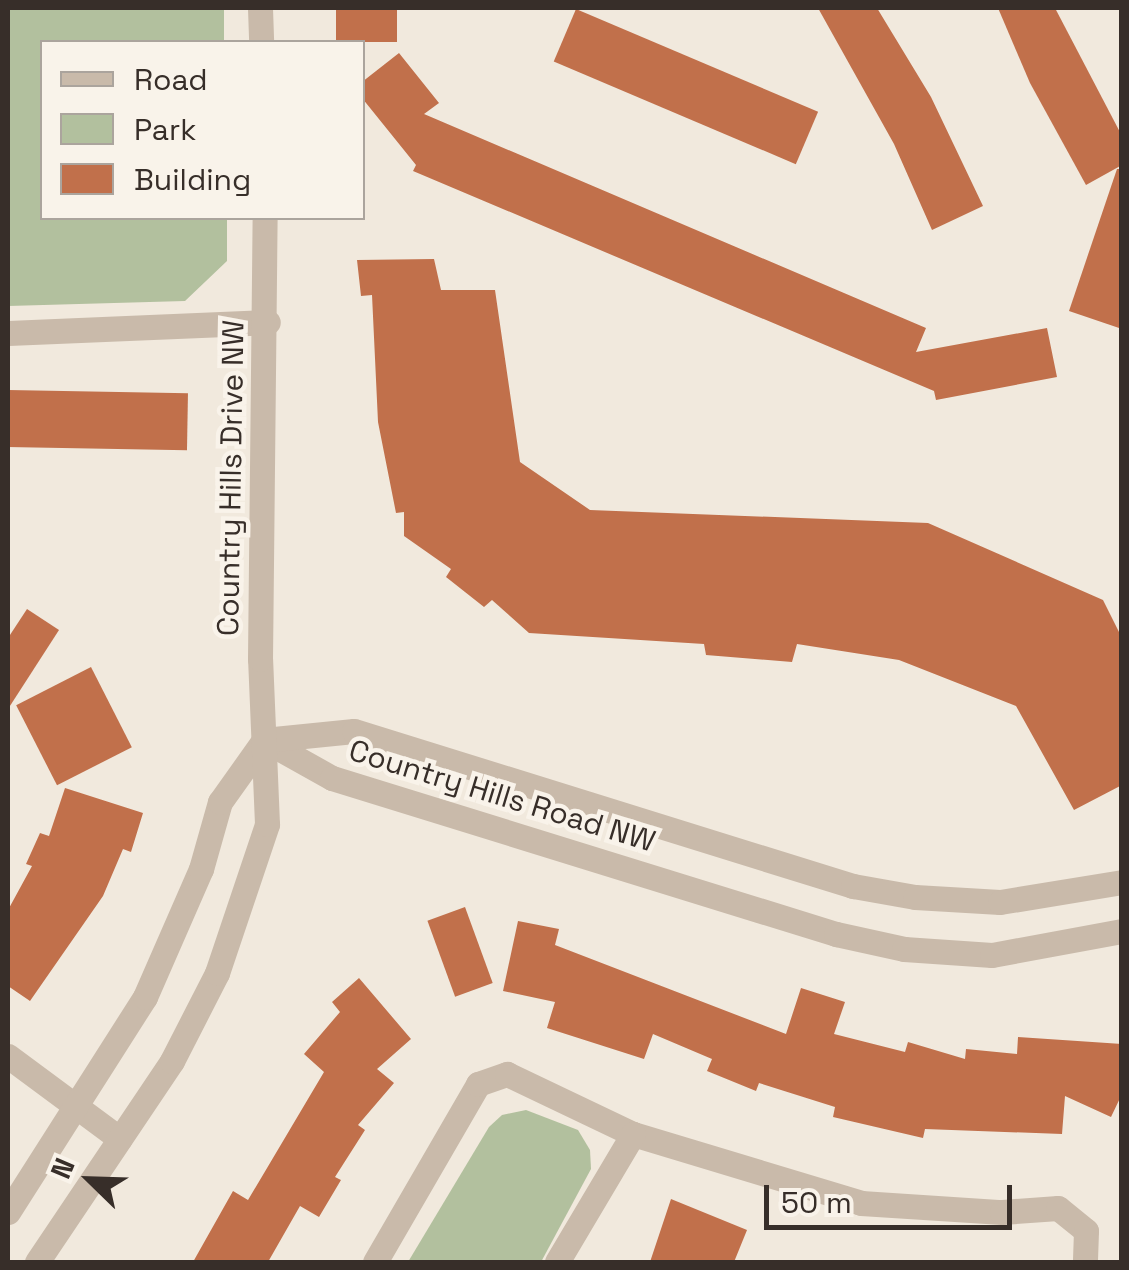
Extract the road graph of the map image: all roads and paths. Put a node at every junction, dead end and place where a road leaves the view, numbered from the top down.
1 (260, 8) edge
2 (261, 40) edge
3 (265, 220) edge
4 (268, 322) junction
5 (8, 333) edge
6 (264, 740) junction
7 (1122, 882) edge
8 (1122, 932) edge
9 (8, 1056) edge
10 (77, 1108) junction
11 (633, 1134) junction
12 (120, 1138) junction
13 (8, 1212) edge
14 (37, 1262) edge
15 (374, 1262) edge
16 (557, 1262) edge
17 (1085, 1262) edge

1 - 2 street
3 - 4 street, Country Hills Drive NW
4 - 5 street
4 - 6 street, Country Hills Drive NW
6 - 7 street, Country Hills Road NW
6 - 8 street, Country Hills Road NW
6 - 10 street
6 - 12 street, Country Hills Drive NW
9 - 10 street
10 - 12 street
10 - 13 street
11 - 15 street
11 - 16 street
11 - 17 street
12 - 14 street, Country Hills Drive NW

